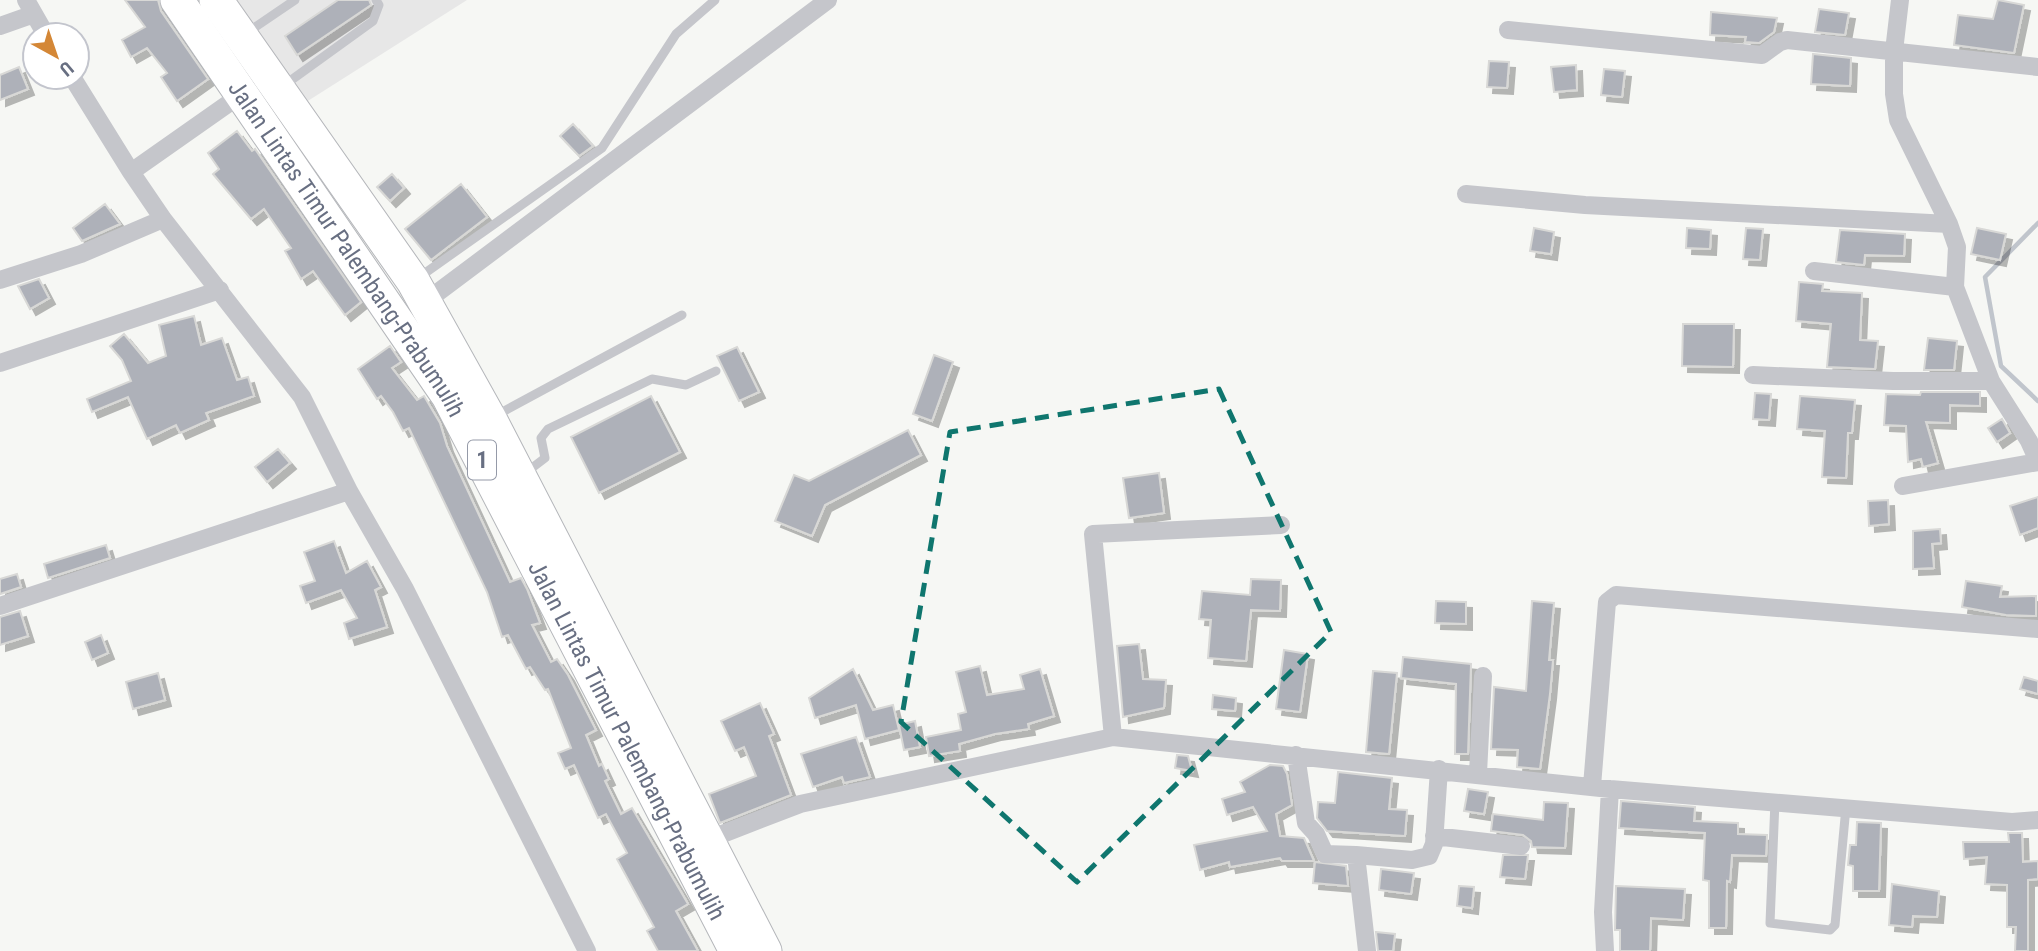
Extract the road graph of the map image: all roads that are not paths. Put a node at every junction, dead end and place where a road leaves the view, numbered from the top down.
1 (177, 0) edge
2 (216, 0) edge
3 (295, 0) edge
4 (376, 0) edge
5 (715, 0) edge
6 (828, 0) edge
7 (1900, 0) edge
8 (30, 7) edge
9 (0, 26) edge
10 (1508, 30) dead end
11 (228, 45) junction
12 (1894, 51) junction
13 (2038, 67) edge
14 (81, 91) edge
15 (260, 98) junction
16 (131, 172) junction
17 (1466, 194) dead end
18 (163, 219) junction
19 (1949, 224) junction
20 (1814, 271) dead end
21 (0, 280) edge
22 (1955, 287) junction
23 (220, 290) junction
24 (419, 292) junction
25 (681, 315) dead end
26 (0, 363) edge
27 (716, 371) dead end
28 (1753, 375) dead end
29 (1991, 381) junction
30 (490, 419) junction
31 (2038, 462) edge
32 (520, 477) junction
33 (1903, 486) dead end
34 (349, 491) junction
35 (1280, 525) dead end
36 (0, 606) edge
37 (2038, 629) edge
38 (1483, 676) dead end
39 (1112, 737) junction
40 (1296, 755) junction
41 (1439, 769) junction
42 (1478, 773) junction
43 (1601, 788) junction
44 (1775, 801) junction
45 (1846, 807) junction
46 (2038, 820) edge
47 (1434, 835) junction
48 (707, 841) junction
49 (1521, 846) dead end
50 (1356, 855) junction
51 (587, 951) edge
52 (736, 951) edge
53 (765, 951) edge
54 (1367, 951) edge
55 (1605, 951) edge

1 - 11 highway, Jalan Lintas Timur Palembang-Prabumulih / 1
2 - 11 highway, Jalan Lintas Timur Palembang-Prabumulih / 1
3 - 11 lane
4 - 15 lane
5 - 24 lane
6 - 24 street
7 - 12 street
8 - 9 street
10 - 12 street
11 - 15 highway, Jalan Lintas Timur Palembang-Prabumulih / 1
12 - 13 street
12 - 19 street
14 - 16 street
15 - 16 street
15 - 24 highway, Jalan Lintas Timur Palembang-Prabumulih / 1
15 - 52 highway, Jalan Lintas Timur Palembang-Prabumulih / 1
16 - 18 street
17 - 19 street
18 - 21 street
18 - 23 street
19 - 22 street
20 - 22 street
22 - 29 street
23 - 26 street
23 - 34 street
24 - 30 highway, Jalan Lintas Timur Palembang-Prabumulih / 1
25 - 30 lane
27 - 32 lane
28 - 29 street
29 - 31 street
30 - 32 highway, Jalan Lintas Timur Palembang-Prabumulih / 1
31 - 33 street
32 - 48 highway, Jalan Lintas Timur Palembang-Prabumulih / 1
34 - 36 street
34 - 51 street
35 - 39 street
37 - 43 street
38 - 42 street
39 - 40 street
39 - 48 street
40 - 41 street
40 - 50 street
41 - 42 street
41 - 47 street
42 - 43 street
43 - 44 street
43 - 55 street
44 - 45 street
44 - 45 lane
45 - 46 street
47 - 49 street
47 - 50 street
48 - 53 highway, Jalan Lintas Timur Palembang-Prabumulih / 1
50 - 54 street

